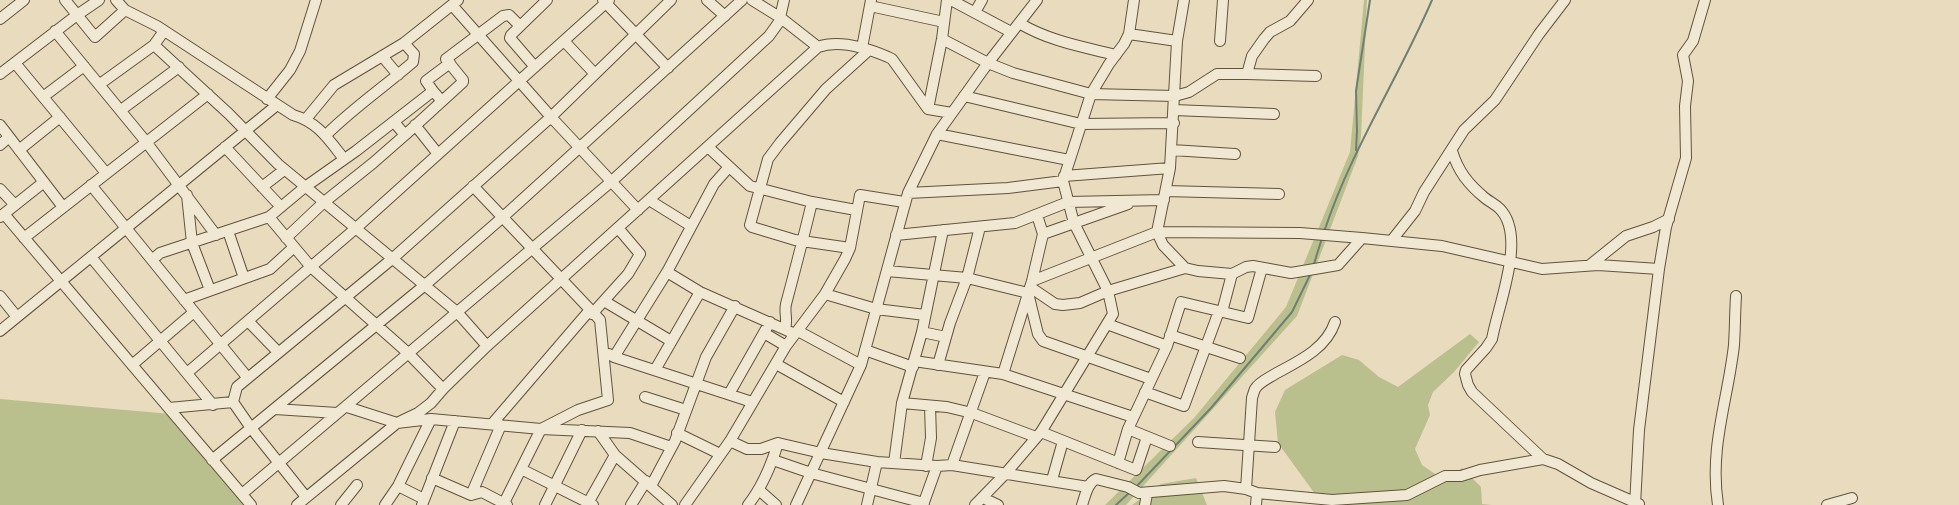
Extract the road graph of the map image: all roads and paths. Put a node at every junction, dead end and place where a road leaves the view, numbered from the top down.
1 (24, 0) edge
2 (65, 0) edge
3 (99, 0) edge
4 (116, 0) edge
5 (316, 0) edge
6 (547, 0) edge
7 (671, 0) edge
8 (708, 0) edge
9 (742, 0) edge
10 (752, 0) edge
11 (784, 0) edge
12 (946, 0) edge
13 (951, 0) edge
14 (982, 0) edge
15 (1036, 0) edge
16 (1134, 0) edge
17 (1184, 0) edge
18 (1223, 0) edge
19 (1308, 0) edge
20 (1565, 0) edge
21 (1705, 0) edge
22 (606, 1) edge
23 (455, 2) edge
24 (871, 3) edge
25 (14, 5) edge
26 (732, 5) edge
27 (125, 10) junction
28 (975, 12) junction
29 (77, 14) junction
30 (725, 16) junction
31 (781, 18) junction
32 (0, 19) edge
33 (944, 22) junction
34 (1019, 23) junction
35 (520, 26) junction
36 (55, 31) junction
37 (164, 31) junction
38 (1011, 32) junction
39 (636, 34) junction
40 (1129, 34) junction
41 (479, 35) junction
42 (942, 39) junction
43 (564, 41) junction
44 (1177, 41) junction
45 (1220, 41) dead end
46 (404, 43) junction
47 (154, 45) junction
48 (818, 47) junction
49 (865, 49) junction
50 (1116, 55) junction
51 (382, 56) junction
52 (15, 63) junction
53 (450, 63) junction
54 (988, 63) junction
55 (84, 66) junction
56 (179, 67) junction
57 (535, 67) junction
58 (668, 68) junction
59 (0, 74) edge
60 (595, 74) junction
61 (1247, 74) junction
62 (398, 75) junction
63 (1316, 76) dead end
64 (519, 82) junction
65 (100, 84) junction
66 (433, 91) junction
67 (208, 94) junction
68 (1091, 94) junction
69 (964, 96) junction
70 (1175, 96) junction
71 (43, 97) junction
72 (267, 98) junction
73 (441, 100) junction
74 (276, 105) junction
75 (928, 109) junction
76 (121, 110) junction
77 (1174, 110) junction
78 (952, 113) junction
79 (1274, 114) dead end
80 (60, 117) junction
81 (551, 117) junction
82 (306, 119) junction
83 (394, 122) junction
84 (1174, 123) junction
85 (1081, 124) junction
86 (415, 125) junction
87 (0, 126) edge
88 (245, 132) junction
89 (937, 134) junction
90 (326, 135) junction
91 (405, 135) junction
92 (9, 137) junction
93 (147, 143) junction
94 (0, 145) edge
95 (708, 146) junction
96 (225, 147) junction
97 (579, 147) junction
98 (20, 150) junction
99 (1172, 150) junction
100 (1452, 151) junction
101 (438, 154) junction
102 (1235, 154) dead end
103 (344, 159) junction
104 (1069, 160) junction
105 (729, 167) junction
106 (1170, 168) junction
107 (284, 170) junction
108 (106, 173) junction
109 (1063, 178) junction
110 (612, 181) junction
111 (44, 182) junction
112 (180, 184) junction
113 (91, 185) junction
114 (473, 186) junction
115 (262, 187) junction
116 (305, 187) junction
117 (0, 189) edge
118 (760, 189) junction
119 (187, 193) junction
120 (1279, 194) dead end
121 (1165, 196) junction
122 (906, 197) junction
123 (649, 200) junction
124 (1137, 201) junction
125 (812, 202) junction
126 (1068, 202) junction
127 (323, 203) junction
128 (15, 205) junction
129 (63, 207) junction
130 (281, 207) junction
131 (638, 210) junction
132 (856, 210) junction
133 (1037, 215) junction
134 (2, 216) edge
135 (269, 217) junction
136 (503, 217) junction
137 (1669, 219) junction
138 (1074, 223) junction
139 (691, 226) junction
140 (980, 227) junction
141 (126, 228) junction
142 (618, 228) junction
143 (355, 229) junction
144 (943, 230) junction
145 (228, 231) junction
146 (1157, 232) junction
147 (1043, 234) junction
148 (216, 235) junction
149 (896, 235) junction
150 (24, 238) junction
151 (286, 238) junction
152 (1362, 238) junction
153 (1392, 240) junction
154 (802, 241) junction
155 (192, 243) junction
156 (294, 247) junction
157 (850, 248) junction
158 (531, 249) junction
159 (91, 257) junction
160 (1092, 257) junction
161 (392, 259) junction
162 (152, 260) junction
163 (1510, 262) junction
164 (1590, 265) junction
165 (311, 267) junction
166 (1185, 268) junction
167 (1262, 268) junction
168 (1658, 269) junction
169 (887, 271) junction
170 (667, 272) junction
171 (1232, 274) junction
172 (935, 276) junction
173 (244, 278) junction
174 (967, 278) junction
175 (560, 280) junction
176 (61, 281) junction
177 (425, 286) junction
178 (1030, 287) junction
179 (210, 290) junction
180 (1108, 291) junction
181 (700, 292) junction
182 (825, 294) junction
183 (0, 296) edge
184 (1736, 296) dead end
185 (344, 298) junction
186 (184, 300) junction
187 (604, 301) junction
188 (735, 306) junction
189 (876, 309) junction
190 (194, 312) junction
191 (457, 312) junction
192 (1220, 312) junction
193 (591, 313) junction
194 (925, 315) junction
195 (17, 317) junction
196 (248, 321) junction
197 (637, 322) junction
198 (770, 322) junction
199 (1335, 322) dead end
200 (1107, 324) junction
201 (377, 326) junction
202 (785, 329) junction
203 (0, 331) edge
204 (796, 332) junction
205 (922, 332) junction
206 (764, 334) junction
207 (1170, 334) junction
208 (946, 337) junction
209 (161, 341) junction
210 (671, 341) junction
211 (220, 345) junction
212 (487, 346) junction
213 (786, 346) junction
214 (1167, 346) junction
215 (1206, 346) junction
216 (603, 350) junction
217 (866, 350) junction
218 (278, 352) junction
219 (408, 353) junction
220 (1086, 356) junction
221 (614, 357) junction
222 (1240, 358) dead end
223 (776, 364) junction
224 (913, 364) junction
225 (132, 365) junction
226 (861, 365) junction
227 (938, 365) junction
228 (655, 370) junction
229 (985, 372) junction
230 (186, 373) junction
231 (1003, 374) junction
232 (247, 377) junction
233 (1151, 379) junction
234 (695, 384) junction
235 (443, 389) junction
236 (1145, 392) junction
237 (729, 394) junction
238 (1063, 394) junction
239 (645, 397) dead end
240 (233, 402) junction
241 (752, 402) junction
242 (844, 402) junction
243 (902, 403) junction
244 (213, 405) junction
245 (930, 406) junction
246 (347, 407) junction
247 (169, 408) junction
248 (275, 409) junction
249 (686, 410) junction
250 (337, 413) junction
251 (972, 413) junction
252 (1133, 417) junction
253 (431, 419) junction
254 (455, 421) junction
255 (397, 423) junction
256 (496, 425) junction
257 (251, 428) junction
258 (541, 429) junction
259 (1128, 429) junction
260 (582, 430) junction
261 (598, 431) junction
262 (677, 433) junction
263 (1038, 434) junction
264 (1147, 437) junction
265 (730, 441) junction
266 (1063, 441) junction
267 (1198, 442) dead end
268 (778, 443) junction
269 (1248, 445) junction
270 (1170, 446) dead end
271 (671, 447) junction
272 (1275, 447) dead end
273 (821, 453) junction
274 (720, 454) junction
275 (615, 455) junction
276 (1543, 459) junction
277 (212, 460) junction
278 (773, 460) junction
279 (279, 462) junction
280 (877, 462) junction
281 (894, 463) junction
282 (1118, 463) junction
283 (952, 465) junction
284 (926, 466) junction
285 (937, 466) junction
286 (521, 470) junction
287 (811, 473) junction
288 (1006, 473) junction
289 (432, 478) junction
290 (1052, 480) junction
291 (649, 484) junction
292 (357, 485) dead end
293 (398, 486) junction
294 (554, 486) junction
295 (1088, 487) junction
296 (870, 488) junction
297 (1246, 489) junction
298 (759, 490) junction
299 (1143, 493) junction
300 (1257, 493) junction
301 (242, 494) junction
302 (471, 495) junction
303 (983, 498) junction
304 (1852, 498) dead end
305 (1293, 501) edge
306 (302, 502) edge
307 (423, 502) edge
308 (1332, 502) edge
309 (505, 504) edge
310 (589, 504) edge
311 (924, 504) edge
312 (1637, 504) edge
313 (251, 505) edge
314 (341, 505) edge
315 (385, 505) edge
316 (545, 505) edge
317 (631, 505) edge
318 (672, 505) edge
319 (685, 505) edge
320 (748, 505) edge
321 (776, 505) edge
322 (796, 505) edge
323 (867, 505) edge
324 (975, 505) edge
325 (998, 505) edge
326 (1082, 505) edge
327 (1145, 505) edge
328 (1256, 505) edge
329 (1718, 505) edge
330 (1827, 505) edge

1 - 25 street
2 - 29 street
3 - 29 street
4 - 27 street
5 - 72 street
6 - 35 street
7 - 39 street
8 - 30 street
9 - 26 street
10 - 31 street
11 - 31 street
12 - 33 street
13 - 28 street
14 - 28 street
15 - 34 street
16 - 40 street
17 - 44 street
18 - 45 street
19 - 61 street
20 - 100 street
21 - 137 street
22 - 39 street
22 - 43 street
23 - 41 street
23 - 46 street
24 - 33 street
24 - 49 street
25 - 32 street
26 - 30 street
27 - 29 street
27 - 37 street
28 - 38 street
29 - 36 street
30 - 58 street
31 - 48 street
31 - 110 street
33 - 42 street
34 - 38 street
34 - 50 street
35 - 41 street
35 - 57 street
36 - 52 street
36 - 55 street
37 - 47 street
37 - 72 street
38 - 54 street
39 - 58 street
39 - 60 street
40 - 44 street
40 - 50 street
41 - 53 street
41 - 64 street
42 - 54 street
42 - 75 street
43 - 57 street
43 - 60 street
44 - 70 street
46 - 51 street
46 - 62 street
47 - 56 street
47 - 65 street
48 - 49 street
48 - 95 street
49 - 75 street
49 - 118 street
50 - 68 street
51 - 62 street
51 - 82 street
52 - 59 street
52 - 71 street
53 - 66 street
53 - 73 street
54 - 68 street
54 - 69 street
55 - 65 street
55 - 71 street
56 - 67 street
56 - 76 street
57 - 64 street
58 - 97 street
60 - 81 street
61 - 63 street
61 - 70 street
62 - 90 street
64 - 81 street
64 - 101 street
65 - 76 street
66 - 73 street
66 - 83 street
67 - 88 street
67 - 93 street
68 - 70 street
68 - 85 street
69 - 78 street
69 - 85 street
70 - 77 street
71 - 80 street
72 - 74 street
73 - 86 street
74 - 82 street
74 - 88 street
75 - 78 street
76 - 93 street
77 - 79 street
77 - 84 street
78 - 89 street
80 - 98 street
80 - 108 street
81 - 97 street
81 - 114 street
82 - 90 street
83 - 91 street
83 - 103 street
84 - 85 street
84 - 99 street
85 - 104 street
86 - 91 street
86 - 101 street
87 - 92 street
88 - 96 street
88 - 107 street
89 - 104 street
89 - 122 street
90 - 103 street
91 - 127 street
92 - 94 street
92 - 98 street
93 - 108 street
93 - 112 street
95 - 105 street
95 - 123 street
96 - 112 street
96 - 115 street
97 - 110 street
97 - 136 street
98 - 111 street
99 - 102 street
99 - 106 street
100 - 153 street
100 - 163 street
101 - 143 street
103 - 116 street
104 - 109 street
105 - 118 street
105 - 139 street
106 - 109 street
106 - 121 street
107 - 115 street
107 - 116 street
108 - 113 street
109 - 122 street
109 - 126 street
110 - 131 street
110 - 158 street
111 - 128 street
111 - 129 street
112 - 119 street
112 - 141 street
113 - 129 street
113 - 141 street
114 - 136 street
114 - 161 street
115 - 130 street
116 - 127 street
116 - 130 street
117 - 128 street
118 - 125 street
118 - 154 street
119 - 148 street
119 - 155 street
120 - 121 street
121 - 124 street
121 - 146 street
122 - 132 street
122 - 149 street
123 - 131 street
123 - 139 street
124 - 126 street
124 - 138 street
125 - 132 street
125 - 154 street
126 - 133 street
126 - 138 street
127 - 143 street
127 - 151 street
128 - 134 street
129 - 150 street
130 - 135 street
131 - 142 street
132 - 157 street
133 - 140 street
133 - 147 street
134 - 150 street
135 - 145 street
135 - 151 street
136 - 158 street
136 - 177 street
137 - 164 street
137 - 168 street
138 - 147 street
138 - 160 street
139 - 170 street
140 - 144 street
140 - 174 street
141 - 159 street
141 - 162 street
142 - 175 street
142 - 187 street
143 - 161 street
143 - 165 street
144 - 149 street
144 - 172 street
145 - 148 street
145 - 173 street
146 - 152 street
146 - 160 street
146 - 166 street
147 - 178 street
148 - 155 street
149 - 169 street
150 - 176 street
151 - 156 street
152 - 153 street
152 - 167 street
153 - 163 street
154 - 157 street
154 - 202 street
155 - 162 street
155 - 179 street
156 - 165 street
156 - 173 street
157 - 182 street
158 - 175 street
158 - 191 street
159 - 176 street
159 - 209 street
160 - 178 street
160 - 180 street
161 - 177 street
161 - 185 street
162 - 186 street
163 - 164 street
163 - 276 street
164 - 168 street
165 - 185 street
165 - 196 street
166 - 171 street
166 - 180 street
167 - 171 street
167 - 192 street
168 - 312 street
169 - 172 street
169 - 189 street
170 - 181 street
170 - 197 street
171 - 192 street
172 - 174 street
172 - 194 street
173 - 179 street
174 - 178 street
174 - 208 street
175 - 193 street
175 - 212 street
176 - 195 street
176 - 225 street
177 - 191 street
177 - 201 street
178 - 180 street
178 - 220 street
178 - 231 street
179 - 186 street
180 - 200 street
181 - 188 street
181 - 210 street
182 - 189 street
182 - 204 street
183 - 195 street
184 - 329 street
185 - 201 street
185 - 218 street
186 - 190 street
187 - 193 street
187 - 197 street
188 - 198 street
188 - 234 street
189 - 194 street
189 - 217 street
190 - 209 street
190 - 211 street
191 - 212 street
191 - 219 street
192 - 207 street
192 - 215 street
193 - 216 street
193 - 256 street
194 - 205 street
195 - 203 street
196 - 211 street
196 - 218 street
197 - 210 street
197 - 221 street
198 - 202 street
198 - 206 street
199 - 269 street
200 - 214 street
200 - 220 street
201 - 219 street
201 - 248 street
202 - 204 street
204 - 213 street
204 - 226 street
205 - 208 street
205 - 224 street
206 - 213 street
206 - 237 street
207 - 214 street
207 - 215 street
208 - 227 street
209 - 225 street
209 - 230 street
210 - 228 street
211 - 230 street
211 - 232 street
212 - 235 street
213 - 223 street
214 - 233 street
215 - 222 street
215 - 236 street
216 - 221 street
216 - 258 street
217 - 224 street
217 - 226 street
218 - 232 street
219 - 235 street
219 - 246 street
220 - 233 street
220 - 238 street
221 - 228 street
223 - 241 street
223 - 242 street
224 - 227 street
224 - 243 street
225 - 247 street
226 - 242 street
227 - 229 street
228 - 234 street
229 - 231 street
229 - 251 street
230 - 244 street
231 - 238 street
232 - 240 street
233 - 236 street
234 - 237 street
234 - 249 street
235 - 255 street
236 - 252 street
237 - 241 street
238 - 252 street
238 - 263 street
239 - 249 street
240 - 244 street
240 - 257 street
241 - 265 street
242 - 273 street
243 - 245 street
243 - 281 street
244 - 247 street
245 - 251 street
245 - 284 street
246 - 250 street
246 - 255 street
247 - 277 street
248 - 250 street
248 - 257 street
249 - 262 street
250 - 279 street
251 - 263 street
251 - 283 street
252 - 259 street
253 - 254 street
253 - 255 street
253 - 293 street
254 - 256 street
254 - 289 street
255 - 306 street
256 - 258 street
256 - 302 street
257 - 277 street
257 - 279 street
258 - 260 street
258 - 286 street
259 - 264 street
259 - 282 street
260 - 261 street
260 - 294 street
261 - 271 street
261 - 275 street
262 - 271 street
262 - 274 street
263 - 266 street
263 - 288 street
264 - 270 street
264 - 282 street
265 - 268 street
265 - 274 street
266 - 282 street
266 - 290 street
267 - 269 street
268 - 273 street
268 - 278 street
269 - 272 street
269 - 297 street
271 - 291 street
273 - 280 street
273 - 287 street
274 - 319 street
275 - 291 street
275 - 310 street
276 - 308 street
276 - 312 street
277 - 301 street
278 - 287 street
278 - 298 street
279 - 301 street
279 - 306 street
280 - 281 street
280 - 296 street
281 - 284 street
283 - 285 street
283 - 288 street
284 - 285 street
285 - 311 street
286 - 294 street
286 - 309 street
287 - 296 street
287 - 322 street
288 - 290 street
288 - 303 street
289 - 302 street
289 - 307 street
290 - 295 street
291 - 317 street
291 - 318 street
292 - 314 street
293 - 307 street
293 - 315 street
294 - 310 street
294 - 316 street
295 - 299 street
295 - 326 street
296 - 311 street
296 - 323 street
297 - 299 street
297 - 300 street
298 - 320 street
298 - 321 street
299 - 327 street
300 - 305 street
300 - 328 street
301 - 313 street
302 - 309 street
303 - 324 street
303 - 325 street
304 - 330 street
305 - 308 street

